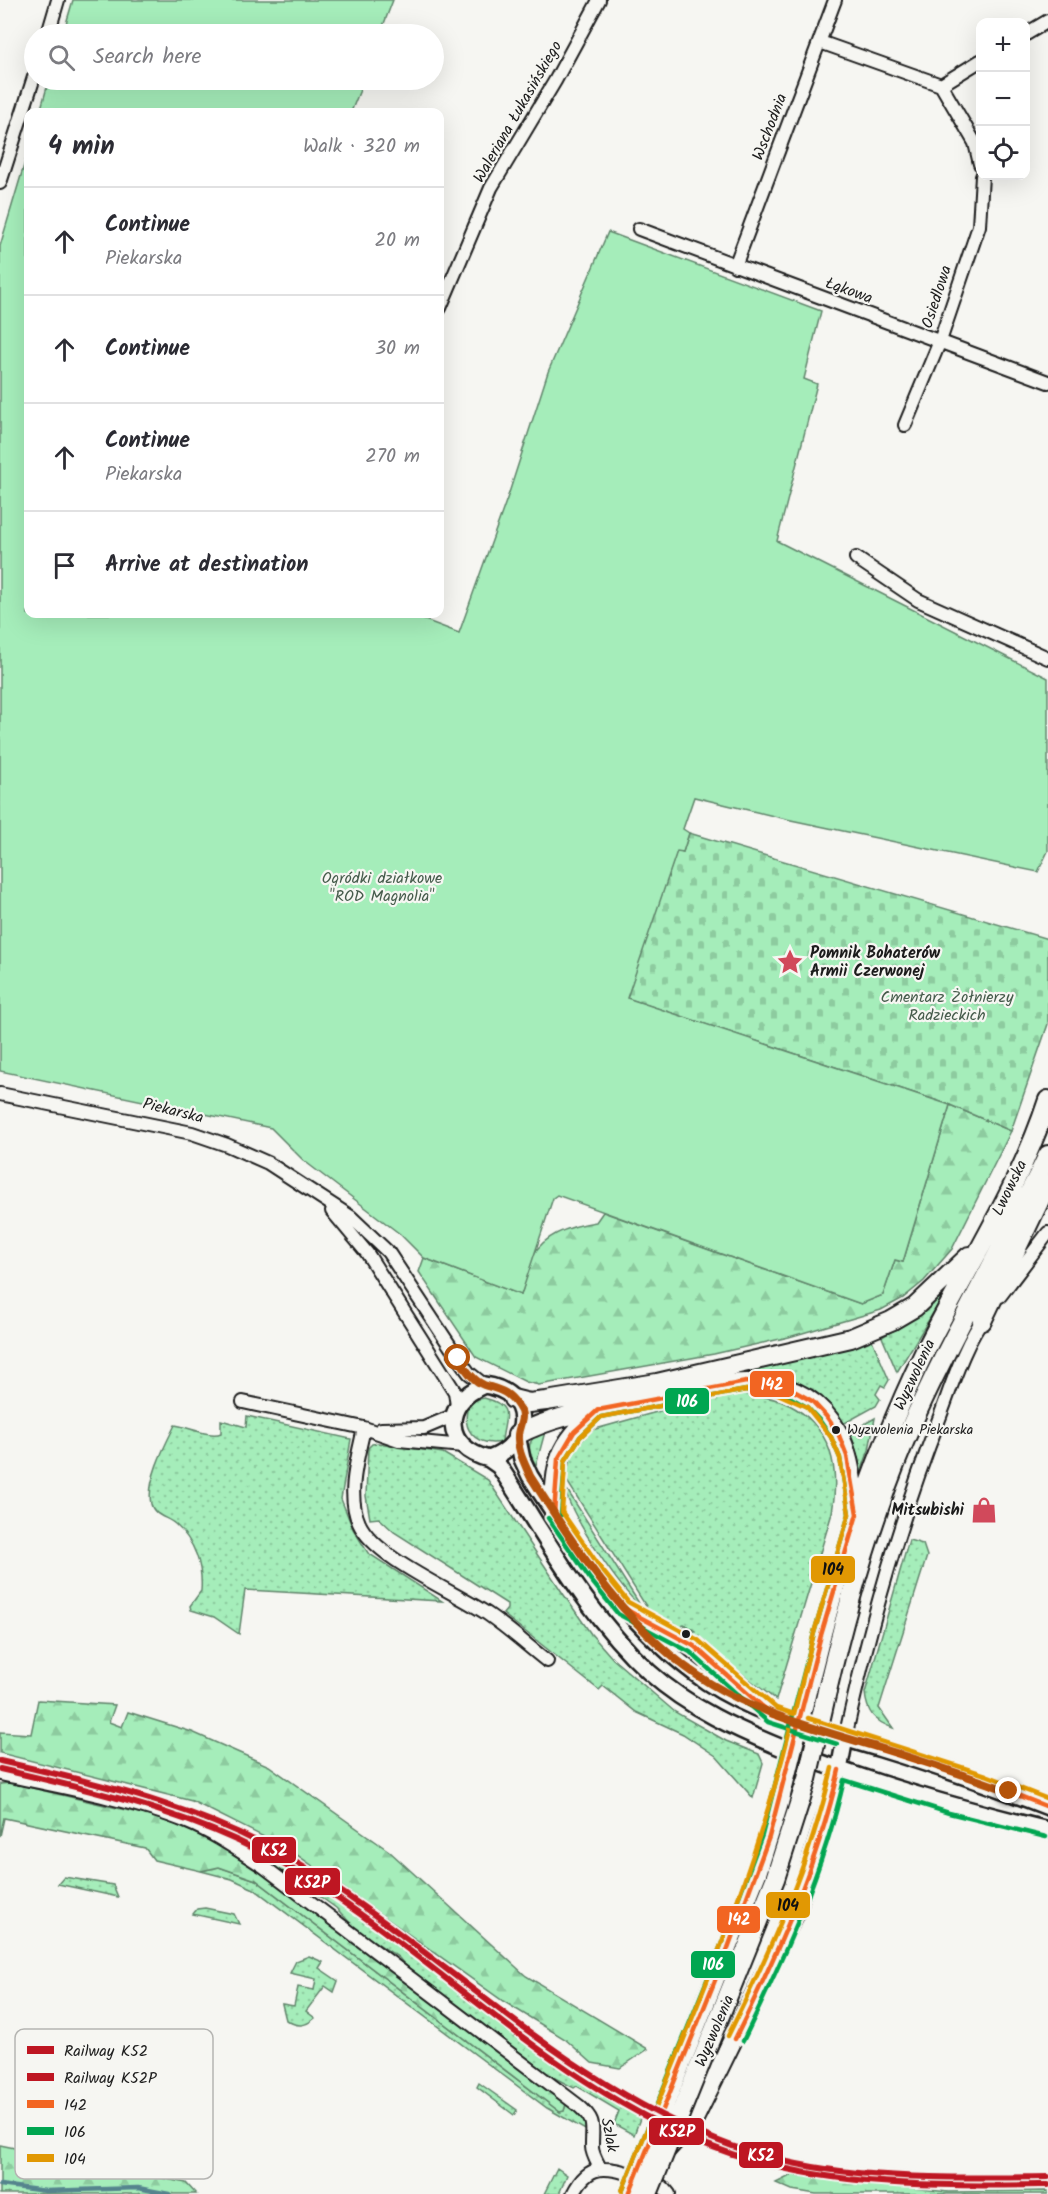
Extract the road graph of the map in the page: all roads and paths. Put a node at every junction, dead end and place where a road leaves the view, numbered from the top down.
1 (58, 0) edge
2 (599, 0) edge
3 (834, 0) edge
4 (1048, 21) edge
5 (51, 24) edge
6 (1030, 32) edge
7 (820, 42) junction
8 (976, 64) edge
9 (941, 85) junction
10 (30, 90) edge
11 (24, 108) edge
12 (24, 108) edge
13 (976, 146) edge
14 (982, 180) edge
15 (0, 183) edge
16 (639, 229) dead end
17 (735, 266) junction
18 (444, 299) edge
19 (939, 341) junction
20 (1048, 382) edge
21 (905, 425) dead end
22 (856, 558) dead end
23 (1048, 658) edge
24 (0, 1094) edge
25 (1048, 1100) edge
26 (1048, 1155) edge
27 (1048, 1183) edge
28 (323, 1201) junction
29 (1048, 1233) edge
30 (983, 1242) junction
31 (978, 1291) joint
32 (982, 1321) junction
33 (483, 1385) junction
34 (513, 1399) junction
35 (243, 1402) dead end
36 (456, 1410) junction
37 (598, 1410) junction
38 (364, 1428) junction
39 (517, 1435) junction
40 (463, 1446) junction
41 (489, 1458) junction
42 (554, 1514) junction
43 (857, 1514) junction
44 (547, 1661) dead end
45 (845, 1738) junction
46 (839, 1770) junction
47 (0, 1774) edge
48 (1048, 1807) edge
49 (1048, 1830) edge
50 (666, 2150) junction
51 (600, 2168) junction
52 (573, 2194) edge
53 (629, 2194) edge
54 (648, 2194) edge
55 (669, 2194) edge

1 - 5 street
2 - 18 street, Waleriana Łukasińskiego
3 - 7 street, Wschodnia
4 - 6 street
7 - 9 street
7 - 17 street, Wschodnia
8 - 9 street
9 - 13 street
10 - 12 street
11 - 15 street
14 - 19 street, Osiedlowa
16 - 17 street, Łąkowa
17 - 19 street, Łąkowa
19 - 20 street, Łąkowa
19 - 21 street, Osiedlowa
22 - 23 street
24 - 28 street, Piekarska
25 - 30 main road, Lwowska
26 - 31 main road, Lwowska
27 - 32 main road
28 - 33 street, Piekarska
28 - 36 street, Piekarska
29 - 32 street
30 - 34 main road
30 - 43 main road, Wyzwolenia
31 - 50 main road, Wyzwolenia, bridge
32 - 45 street
33 - 34 street
33 - 36 street
34 - 39 street
35 - 38 street
36 - 38 street
36 - 40 street
37 - 39 main road
37 - 42 main road
37 - 43 main road
38 - 40 street
38 - 44 street
39 - 41 street
39 - 42 street
40 - 41 street
41 - 46 street
42 - 45 street
43 - 53 main road, Wyzwolenia, bridge
45 - 46 street
45 - 48 street
46 - 49 street
46 - 50 main road
47 - 51 street, Szlak
50 - 54 main road, Wyzwolenia, bridge
51 - 52 street
51 - 55 street

